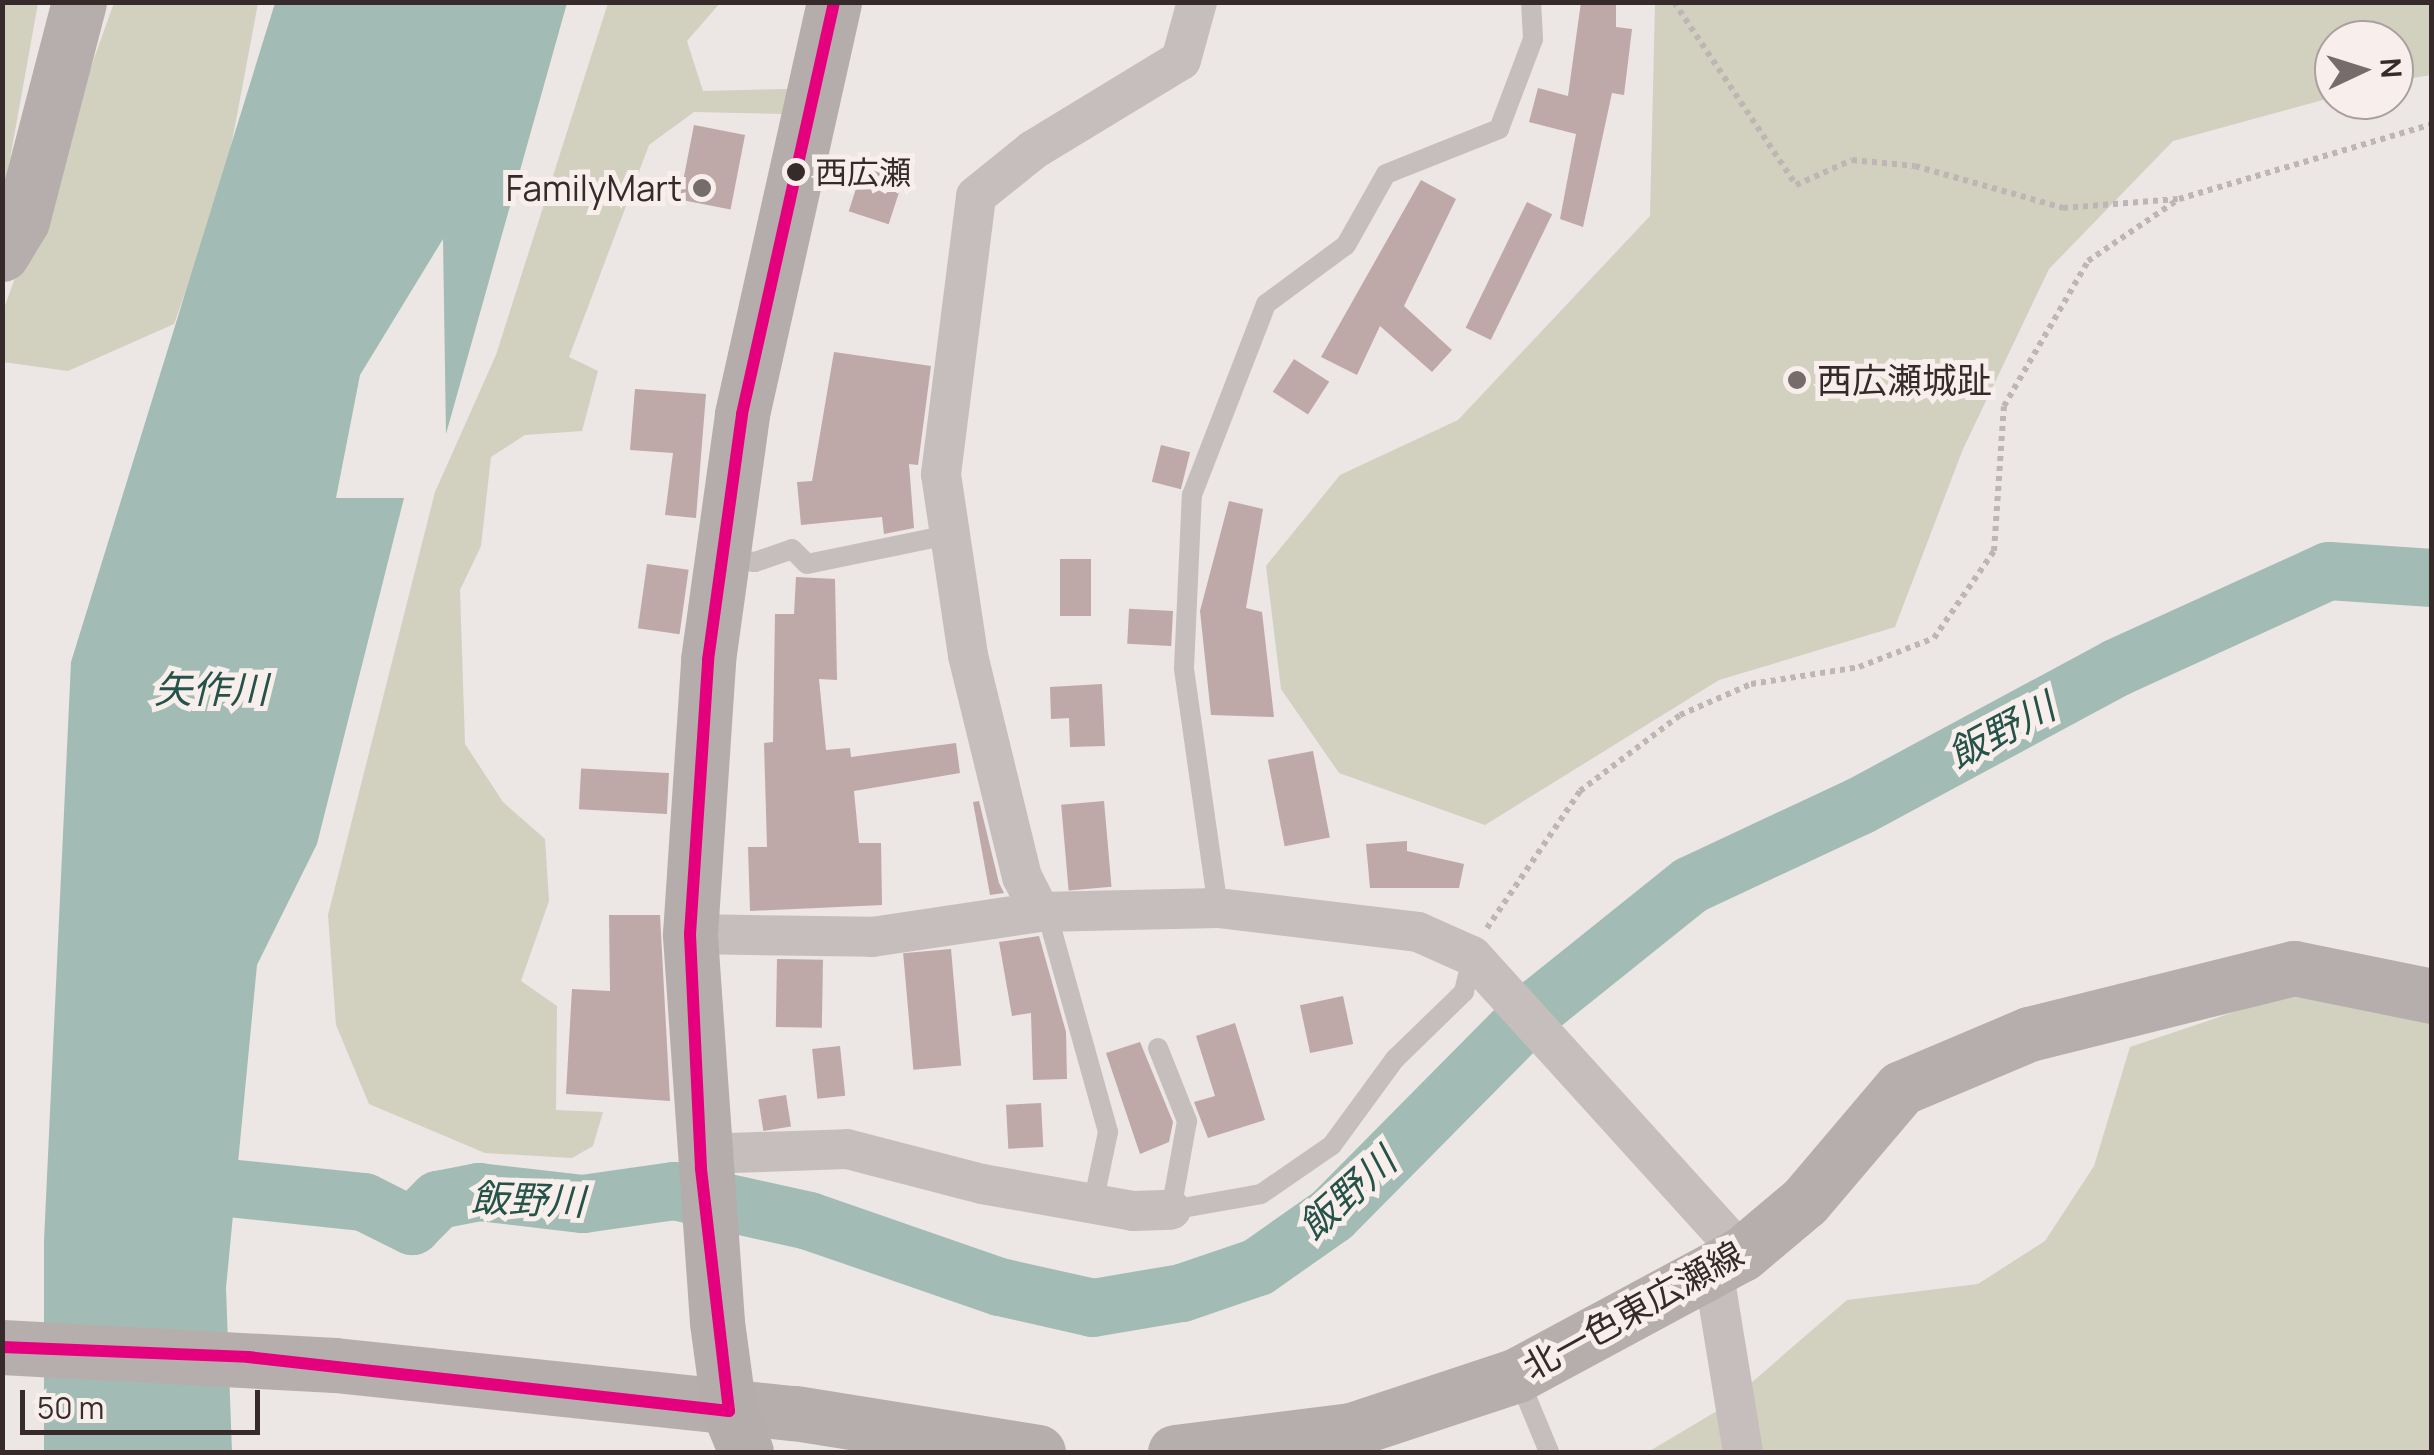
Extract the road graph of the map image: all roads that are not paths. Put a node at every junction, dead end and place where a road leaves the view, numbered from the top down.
1 (79, 2) edge
2 (834, 2) edge
3 (1198, 2) edge
4 (1531, 2) edge
5 (2, 254) edge
6 (948, 536) junction
7 (722, 557) junction
8 (1218, 908) junction
9 (1040, 912) junction
10 (690, 934) junction
11 (1484, 969) junction
12 (2432, 996) edge
13 (1158, 1048) dead end
14 (700, 1161) junction
15 (1093, 1204) junction
16 (1171, 1210) junction
17 (1728, 1262) junction
18 (2, 1347) edge
19 (1517, 1375) junction
20 (738, 1432) edge
21 (1038, 1452) edge
22 (1175, 1452) edge
23 (1548, 1452) edge
24 (1743, 1452) edge

1 - 5 main road
2 - 7 main road
3 - 6 street
4 - 8 lane
6 - 7 lane
6 - 9 street
7 - 10 main road
8 - 9 street
8 - 11 street
9 - 10 street
9 - 15 lane
10 - 14 main road
11 - 16 lane
11 - 17 street
12 - 17 main road, 北一色東広瀬線
13 - 16 lane
14 - 15 street
14 - 20 main road
15 - 16 street
17 - 19 main road, 北一色東広瀬線
17 - 24 street
18 - 20 main road
19 - 22 main road, 北一色東広瀬線
19 - 23 lane
20 - 21 main road

